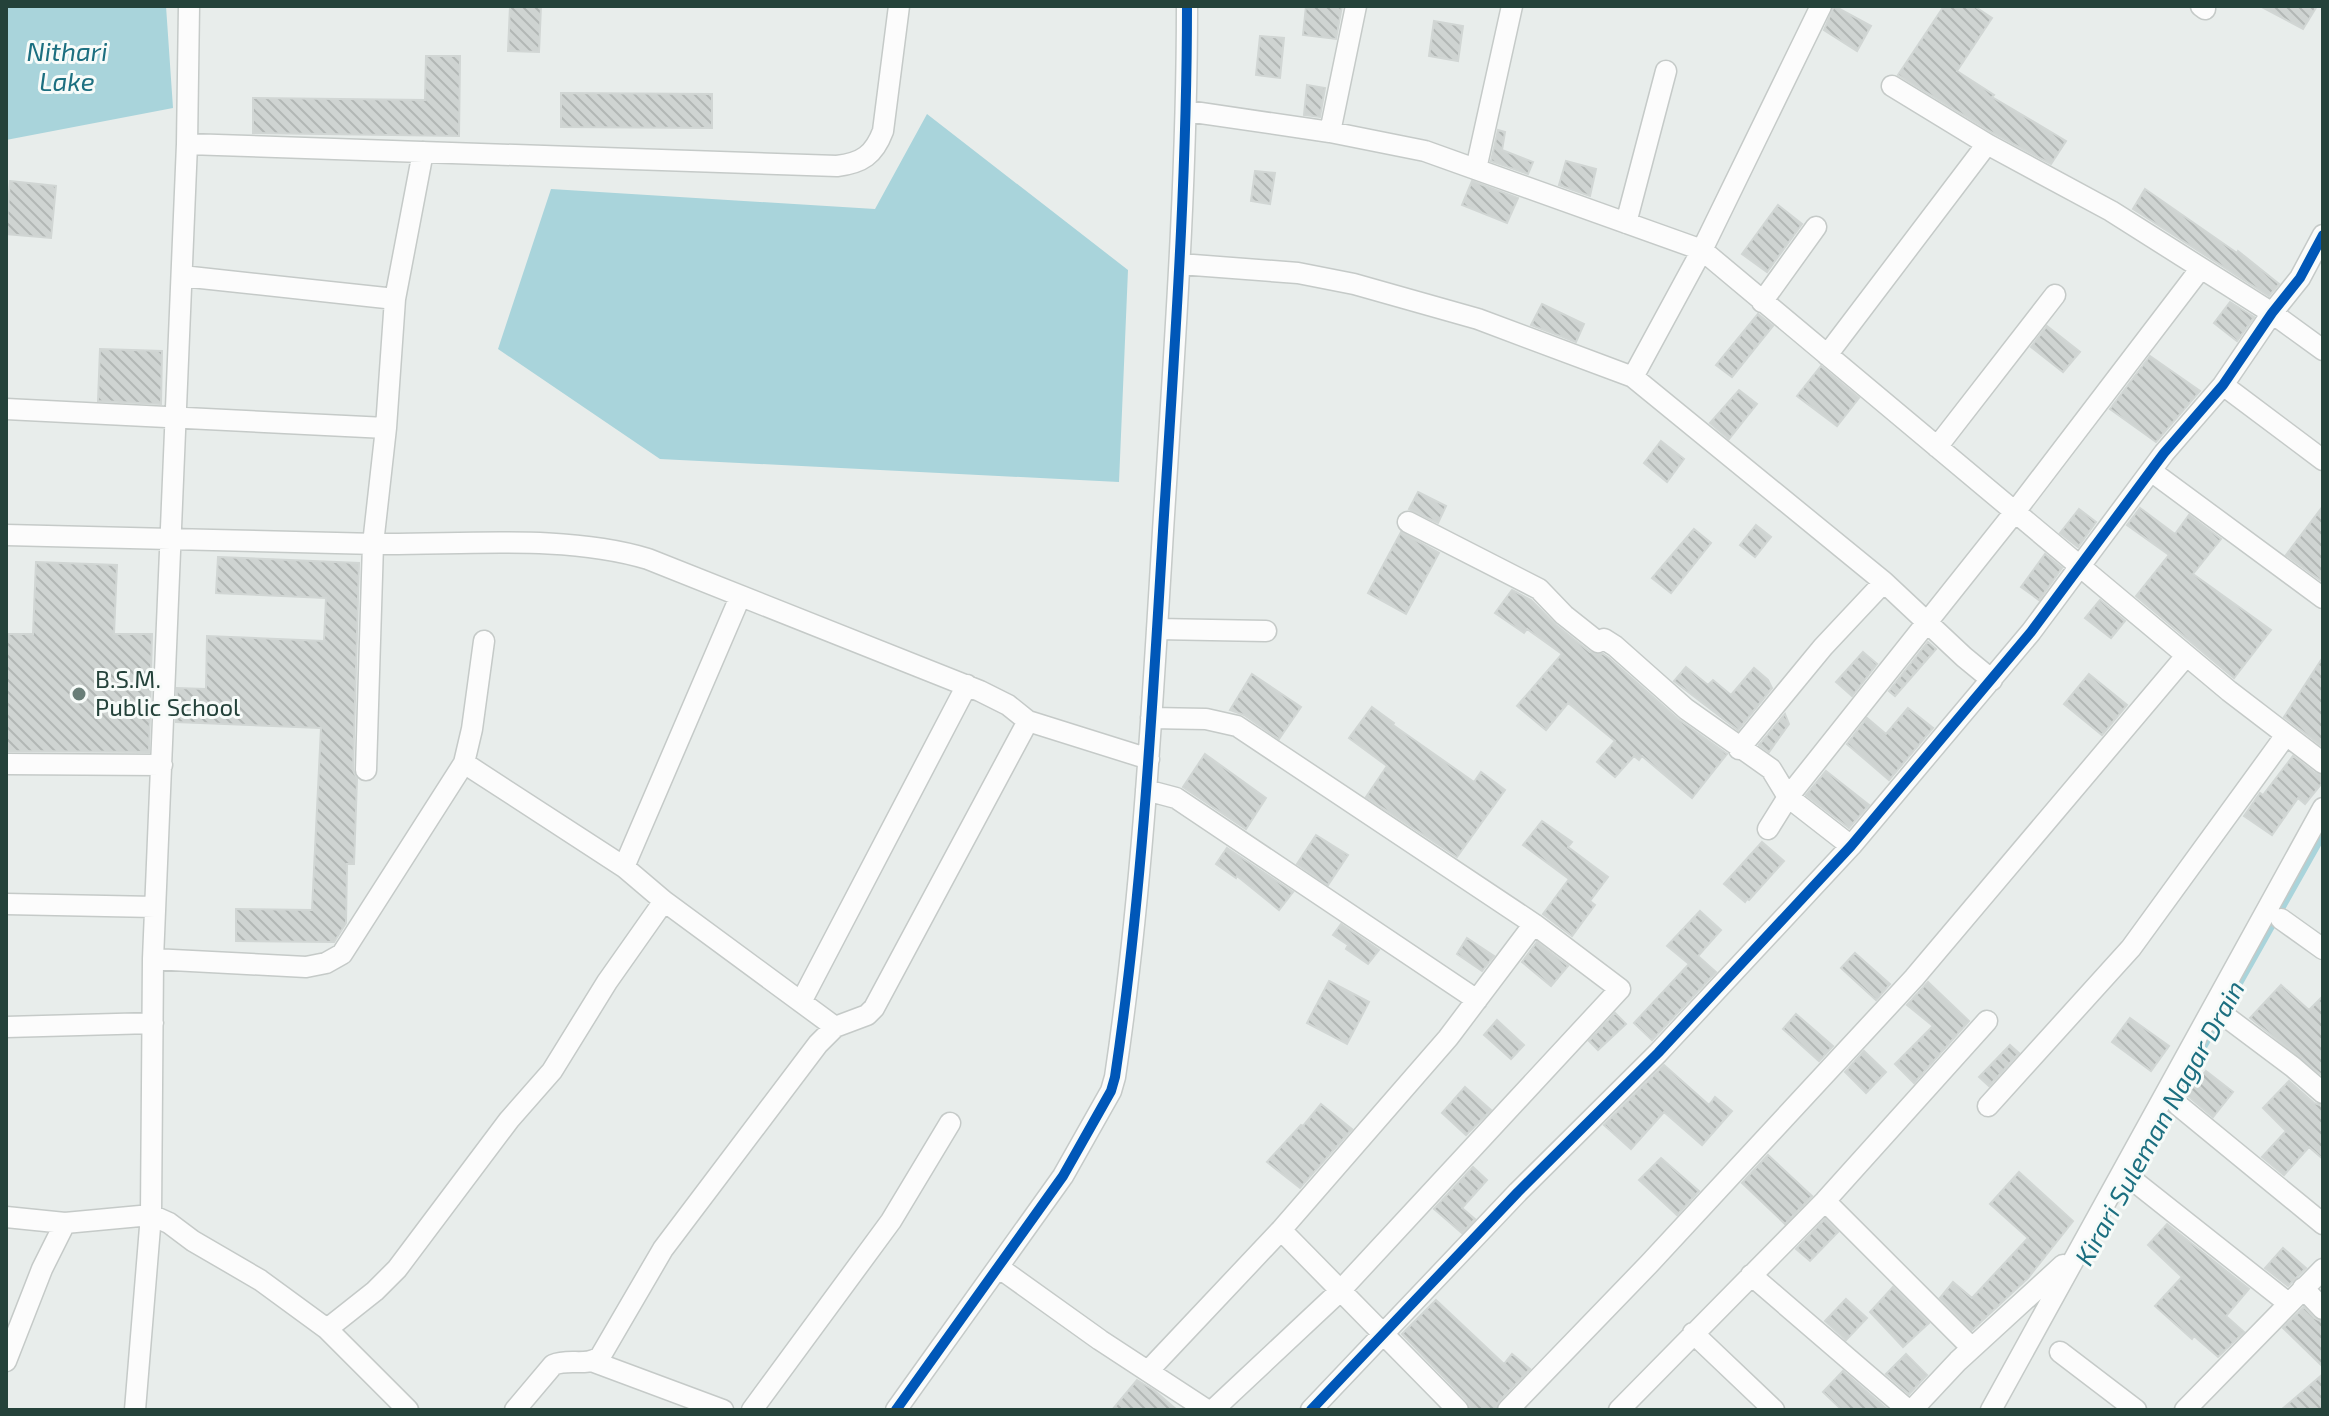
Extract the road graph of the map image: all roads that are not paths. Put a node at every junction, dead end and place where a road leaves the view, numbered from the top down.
1 (189, 6) edge
2 (899, 6) edge
3 (1187, 6) edge
4 (1356, 6) edge
5 (1512, 6) edge
6 (1821, 6) edge
7 (1666, 71) dead end
8 (1892, 86) dead end
9 (1187, 111) junction
10 (1330, 132) junction
11 (187, 144) junction
12 (1987, 144) junction
13 (423, 152) junction
14 (1476, 169) junction
15 (1626, 223) junction
16 (1816, 227) dead end
17 (2323, 235) edge
18 (1702, 250) junction
19 (1180, 264) junction
20 (2201, 268) junction
21 (182, 276) junction
22 (2055, 295) dead end
23 (395, 299) junction
24 (1762, 302) junction
25 (2272, 313) junction
26 (2323, 350) edge
27 (1827, 355) junction
28 (1633, 377) junction
29 (2223, 385) junction
30 (6, 409) edge
31 (175, 417) junction
32 (386, 428) junction
33 (1937, 447) junction
34 (2323, 460) edge
35 (2151, 471) junction
36 (2014, 513) junction
37 (1408, 522) dead end
38 (6, 535) edge
39 (171, 537) junction
40 (373, 544) junction
41 (2079, 567) junction
42 (1884, 582) junction
43 (740, 597) junction
44 (2323, 598) edge
45 (1928, 623) junction
46 (1157, 629) junction
47 (1266, 631) dead end
48 (484, 641) dead end
49 (2186, 656) junction
50 (1992, 680) junction
51 (967, 685) junction
52 (1151, 718) junction
53 (1028, 721) junction
54 (2286, 735) junction
55 (1739, 749) junction
56 (1149, 759) junction
57 (464, 763) junction
58 (2323, 763) edge
59 (6, 764) edge
60 (162, 765) junction
61 (366, 770) dead end
62 (1146, 790) junction
63 (1788, 797) junction
64 (2323, 808) edge
65 (1768, 829) dead end
66 (1851, 846) junction
67 (624, 867) junction
68 (664, 901) junction
69 (6, 904) edge
70 (155, 907) junction
71 (2281, 919) dead end
72 (1534, 924) junction
73 (2323, 949) edge
74 (153, 959) junction
75 (1477, 1000) junction
76 (801, 1002) junction
77 (2229, 1019) dead end
78 (1987, 1021) dead end
79 (153, 1023) junction
80 (6, 1027) edge
81 (835, 1027) junction
82 (2323, 1093) edge
83 (2178, 1105) dead end
84 (1988, 1106) dead end
85 (950, 1123) dead end
86 (2134, 1181) dead end
87 (1825, 1201) junction
88 (151, 1215) junction
89 (6, 1217) edge
90 (65, 1223) junction
91 (2323, 1224) edge
92 (1281, 1230) junction
93 (2075, 1255) junction
94 (998, 1267) junction
95 (2323, 1269) edge
96 (1751, 1275) junction
97 (1340, 1291) junction
98 (2295, 1296) junction
99 (2323, 1309) edge
100 (327, 1329) junction
101 (1693, 1333) junction
102 (1382, 1335) junction
103 (1972, 1348) junction
104 (2060, 1352) dead end
105 (6, 1361) edge
106 (594, 1362) junction
107 (1149, 1370) junction
108 (1632, 1406) edge
109 (135, 1410) edge
110 (408, 1410) edge
111 (515, 1410) edge
112 (723, 1410) edge
113 (752, 1410) edge
114 (896, 1410) edge
115 (1207, 1410) edge
116 (1213, 1410) edge
117 (1311, 1410) edge
118 (1458, 1410) edge
119 (1508, 1410) edge
120 (1774, 1410) edge
121 (1910, 1410) edge
122 (1991, 1410) edge
123 (2136, 1410) edge
124 (2185, 1410) edge

1 - 11 street
2 - 13 street
3 - 9 street
4 - 10 street
5 - 14 street
6 - 18 street
7 - 15 street
8 - 12 street
9 - 10 street
9 - 19 street
10 - 14 street
11 - 13 street
11 - 21 street
12 - 20 street
12 - 27 street
13 - 23 street
14 - 15 street
15 - 18 street
16 - 24 street
17 - 25 street
18 - 24 street
18 - 28 street
19 - 28 street
19 - 46 street
20 - 25 street
20 - 36 street
21 - 23 street
21 - 31 street
22 - 33 street
23 - 32 street
24 - 27 street
25 - 26 street
25 - 29 street
27 - 33 street
28 - 42 street
29 - 34 street
29 - 35 street
30 - 31 street
31 - 32 street
31 - 39 street
32 - 40 street
33 - 36 street
35 - 41 street
35 - 44 street
36 - 41 street
36 - 45 street
37 - 55 street
38 - 39 street
39 - 40 street
39 - 60 street
40 - 43 street
40 - 61 street
41 - 49 street
41 - 50 street
42 - 45 street
42 - 55 street
43 - 51 street
43 - 67 street
45 - 50 street
45 - 63 street
46 - 47 street
46 - 52 street
48 - 57 street
49 - 54 street
49 - 119 street
50 - 66 street
51 - 53 street
51 - 76 street
52 - 56 street
52 - 72 street
53 - 56 street
53 - 81 street
54 - 58 street
54 - 84 street
55 - 63 street
56 - 62 street
57 - 67 street
57 - 74 street
59 - 60 street
60 - 70 street
62 - 75 street
62 - 94 street
63 - 65 street
63 - 66 street
64 - 93 street
66 - 102 street
67 - 68 street
68 - 76 street
68 - 100 street
69 - 70 street
70 - 74 street
71 - 73 street
72 - 75 street
72 - 97 street
74 - 79 street
75 - 92 street
76 - 81 street
77 - 82 street
78 - 87 street
79 - 80 street
79 - 88 street
81 - 106 street
83 - 91 street
85 - 113 street
86 - 98 street
87 - 96 street
87 - 103 street
88 - 90 street
88 - 100 street
88 - 109 street
89 - 90 street
90 - 105 street
92 - 97 street
92 - 107 street
93 - 103 street
93 - 122 street
94 - 107 street
94 - 114 street
95 - 98 street
96 - 101 street
96 - 121 street
97 - 102 street
97 - 116 street
98 - 99 street
98 - 124 street
100 - 110 street
101 - 108 street
101 - 120 street
102 - 117 street
102 - 118 street
103 - 121 street
104 - 123 street
106 - 111 street
106 - 112 street
107 - 115 street

